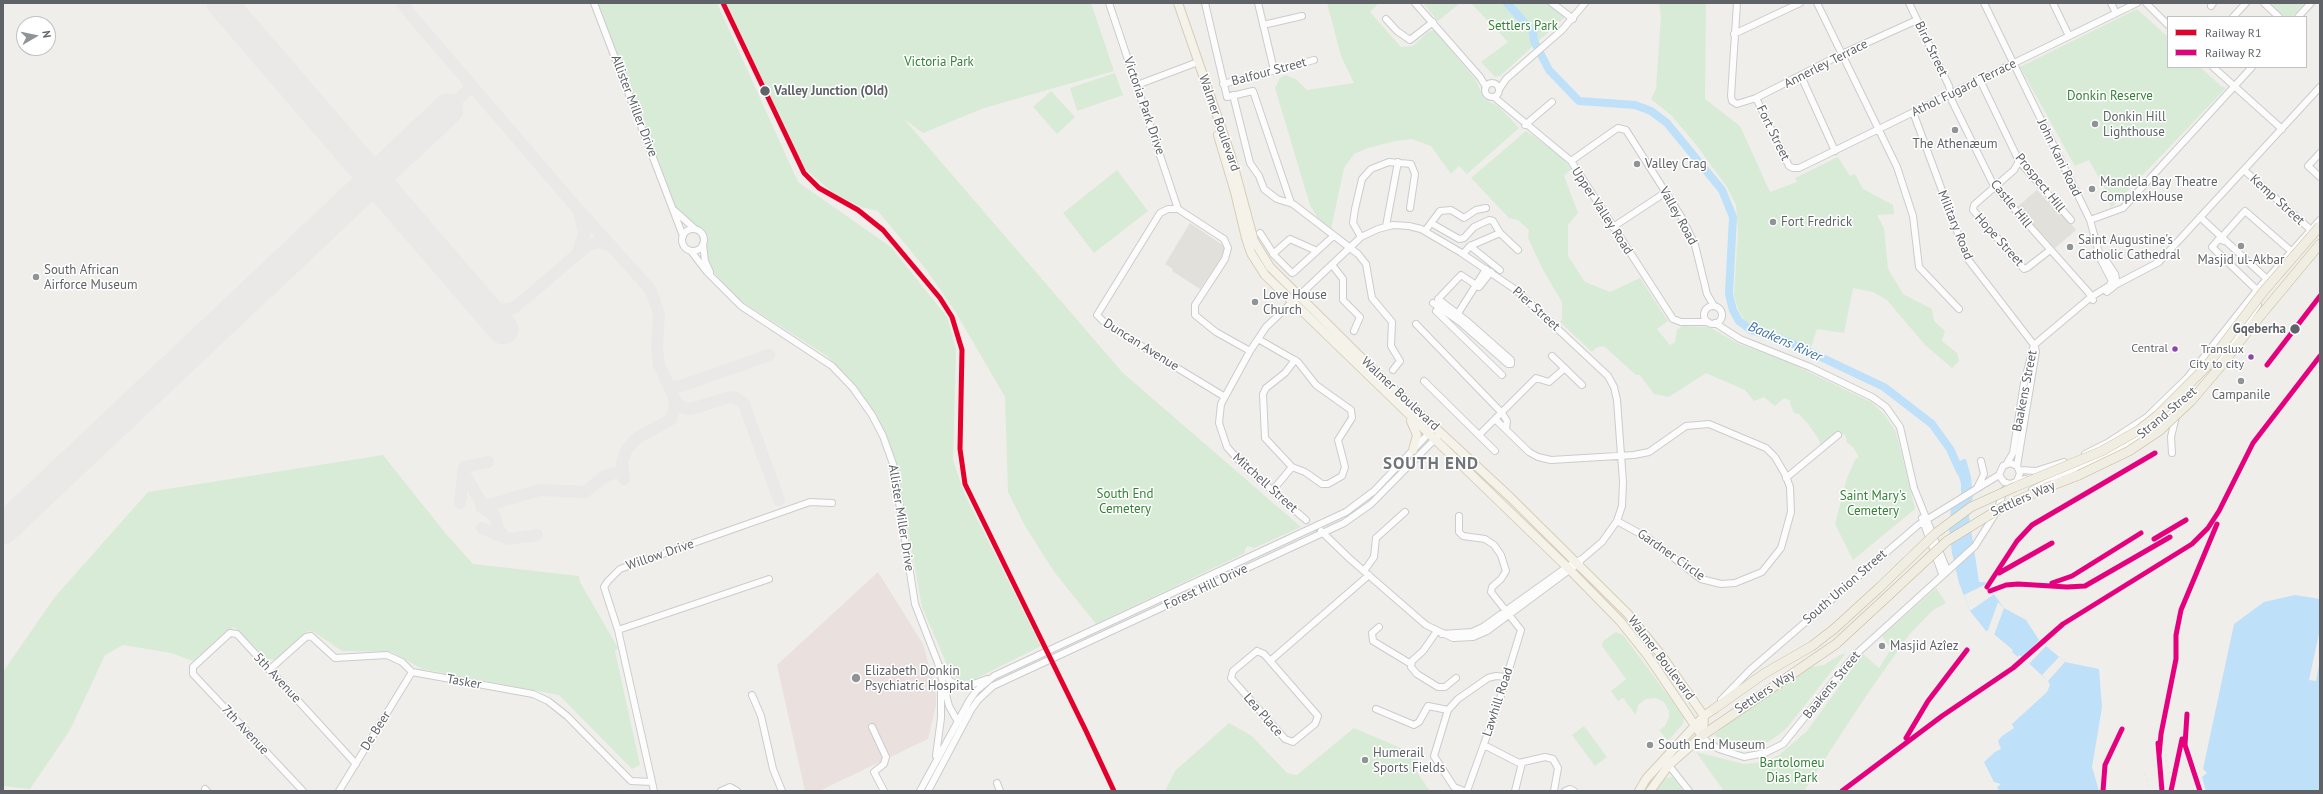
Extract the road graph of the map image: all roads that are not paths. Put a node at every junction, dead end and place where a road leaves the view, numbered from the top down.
1 (594, 3) edge
2 (1109, 3) edge
3 (1173, 3) edge
4 (1178, 3) edge
5 (1205, 3) edge
6 (1258, 3) edge
7 (1415, 3) edge
8 (1552, 3) edge
9 (1585, 3) edge
10 (1737, 3) edge
11 (1800, 3) edge
12 (1817, 3) edge
13 (1909, 3) edge
14 (1984, 3) edge
15 (2053, 3) edge
16 (2111, 3) edge
17 (2137, 3) edge
18 (2146, 3) edge
19 (2246, 3) edge
20 (2264, 3) edge
21 (2311, 3) edge
22 (2116, 13) junction
23 (1302, 16) dead end
24 (2234, 16) edge
25 (2278, 16) edge
26 (2299, 16) edge
27 (1386, 19) dead end
28 (1573, 19) junction
29 (1917, 20) junction
30 (1433, 22) junction
31 (2167, 24) edge
32 (1263, 25) junction
33 (1734, 34) junction
34 (2069, 36) junction
35 (1842, 54) junction
36 (1314, 60) dead end
37 (1196, 63) junction
38 (2014, 64) junction
39 (2214, 68) edge
40 (2251, 68) edge
41 (1274, 70) junction
42 (1801, 76) junction
43 (1980, 80) junction
44 (1223, 84) junction
45 (1137, 86) junction
46 (2234, 87) junction
47 (2320, 88) edge
48 (1494, 89) junction
49 (1233, 95) junction
50 (1950, 95) junction
51 (1756, 98) junction
52 (1552, 102) dead end
53 (1912, 112) junction
54 (1525, 125) junction
55 (1880, 129) junction
56 (2282, 129) junction
57 (1835, 151) junction
58 (2320, 153) edge
59 (1571, 161) junction
60 (2019, 161) junction
61 (1398, 162) junction
62 (1791, 167) joint
63 (2244, 170) junction
64 (2320, 178) edge
65 (1994, 186) junction
66 (1666, 192) junction
67 (1291, 203) junction
68 (673, 208) junction
69 (1410, 208) dead end
70 (1486, 208) dead end
71 (1178, 209) junction
72 (2200, 217) junction
73 (2071, 220) dead end
74 (2090, 220) junction
75 (2320, 220) edge
76 (1431, 222) junction
77 (1386, 226) junction
78 (2320, 226) edge
79 (1613, 227) junction
80 (2320, 229) edge
81 (695, 230) junction
82 (2311, 230) junction
83 (1425, 231) junction
84 (1260, 233) dead end
85 (1500, 233) junction
86 (683, 236) junction
87 (1334, 236) junction
88 (1361, 237) junction
89 (2223, 239) junction
90 (703, 244) junction
91 (2320, 244) edge
92 (1470, 246) junction
93 (1351, 248) junction
94 (1518, 250) dead end
95 (2050, 250) junction
96 (691, 251) junction
97 (1317, 251) junction
98 (2291, 251) junction
99 (1273, 253) junction
100 (1463, 254) junction
101 (1333, 266) junction
102 (1500, 270) dead end
103 (1489, 271) junction
104 (2266, 279) junction
105 (716, 282) junction
106 (2113, 284) junction
107 (1475, 285) junction
108 (2273, 285) junction
109 (2257, 290) junction
110 (2264, 297) junction
111 (2092, 299) junction
112 (1295, 300) junction
113 (1714, 306) junction
114 (1959, 309) dead end
115 (1436, 310) dead end
116 (1704, 314) junction
117 (1456, 315) junction
118 (1721, 318) junction
119 (1691, 321) junction
120 (1712, 323) junction
121 (1416, 324) dead end
122 (1450, 325) junction
123 (1724, 328) junction
124 (1354, 331) dead end
125 (1258, 339) junction
126 (2034, 345) junction
127 (1250, 351) junction
128 (1552, 356) dead end
129 (1295, 360) junction
130 (1565, 368) junction
131 (1393, 370) dead end
132 (1502, 375) dead end
133 (1424, 380) dead end
134 (1582, 385) dead end
135 (1225, 397) junction
136 (2179, 406) junction
137 (1408, 414) junction
138 (1503, 415) junction
139 (1495, 419) junction
140 (1506, 429) junction
141 (1438, 430) junction
142 (1479, 435) junction
143 (1838, 435) dead end
144 (1432, 437) junction
145 (1413, 450) junction
146 (1495, 451) dead end
147 (2172, 453) dead end
148 (1621, 456) junction
149 (1981, 461) dead end
150 (2007, 463) junction
151 (1292, 467) junction
152 (2018, 468) junction
153 (2064, 473) junction
154 (1999, 475) junction
155 (1786, 478) junction
156 (2016, 481) junction
157 (2007, 483) junction
158 (1975, 489) junction
159 (1272, 491) junction
160 (832, 503) dead end
161 (1997, 511) junction
162 (1405, 512) dead end
163 (1460, 516) dead end
164 (1306, 520) dead end
165 (1925, 520) junction
166 (1617, 521) junction
167 (1317, 527) junction
168 (1322, 533) junction
169 (1579, 561) junction
170 (1568, 569) junction
171 (1946, 570) junction
172 (1367, 573) junction
173 (769, 579) dead end
174 (1508, 613) junction
175 (1379, 627) dead end
176 (618, 630) junction
177 (1439, 632) junction
178 (1270, 661) junction
179 (938, 664) junction
180 (1411, 664) junction
181 (194, 667) joint
182 (270, 670) junction
183 (412, 672) junction
184 (994, 676) junction
185 (1506, 677) junction
186 (1456, 678) dead end
187 (752, 695) dead end
188 (1376, 709) dead end
189 (1714, 709) junction
190 (1448, 710) junction
191 (1704, 716) junction
192 (956, 721) junction
193 (1696, 725) junction
194 (962, 726) junction
195 (872, 727) dead end
196 (1702, 735) junction
197 (1484, 746) junction
198 (935, 762) junction
199 (1522, 763) junction
200 (1667, 763) junction
201 (356, 764) junction
202 (652, 782) junction
203 (997, 783) dead end
204 (303, 791) edge
205 (339, 791) edge
206 (654, 791) edge
207 (721, 791) edge
208 (737, 791) edge
209 (782, 791) edge
210 (884, 791) edge
211 (920, 791) edge
212 (928, 791) edge
213 (1000, 791) edge
214 (1465, 791) edge
215 (1515, 791) edge
216 (1554, 791) edge
217 (1565, 791) edge
218 (1574, 791) edge
219 (1640, 791) edge
220 (1650, 791) edge
221 (1689, 791) edge

1 - 68 street, Allister Miller Drive
2 - 45 street, Victoria Park Drive
3 - 37 main road, Walmer Boulevard
4 - 37 main road, Walmer Boulevard
5 - 44 street
6 - 32 street
7 - 30 street, Upper Valley Road
8 - 28 street
9 - 28 street
10 - 33 street
11 - 33 street
12 - 35 street
13 - 29 street, Bird Street
14 - 38 street, John Kani Road
15 - 34 street
16 - 22 street
17 - 22 street, Athol Fugard Terrace
18 - 31 street
19 - 24 street
20 - 25 street
21 - 26 street
22 - 34 street, Athol Fugard Terrace
23 - 32 street
27 - 30 street
28 - 48 street
29 - 35 street, Annerley Terrace
29 - 50 street, Bird Street
30 - 48 street, Upper Valley Road
32 - 41 street
33 - 51 street, Annerley Terrace
34 - 38 street, Athol Fugard Terrace
35 - 42 street, Annerley Terrace
35 - 55 street
36 - 41 street, Balfour Street
37 - 45 street
37 - 112 main road, Walmer Boulevard
38 - 43 street, Athol Fugard Terrace
38 - 74 street, John Kani Road
39 - 46 street
40 - 46 street
41 - 44 street, Balfour Street
42 - 51 street, Annerley Terrace
42 - 57 street
43 - 50 street, Athol Fugard Terrace
43 - 60 street, Prospect Hill
44 - 49 street
45 - 71 street, Victoria Park Drive
46 - 56 street
46 - 74 street
47 - 56 street
48 - 54 street, Upper Valley Road
49 - 67 street
49 - 67 street
50 - 53 street, Athol Fugard Terrace
50 - 65 street, Castle Hill
51 - 62 street, Fort Street
52 - 54 street
53 - 55 street, Athol Fugard Terrace
53 - 126 street, Military Road
54 - 59 street, Upper Valley Road
55 - 57 street, Athol Fugard Terrace
55 - 114 street
56 - 63 street
57 - 62 street, Athol Fugard Terrace
58 - 64 street
59 - 66 street, Valley Road
59 - 79 street, Upper Valley Road
60 - 65 street
60 - 73 street, Prospect Hill
61 - 69 street
61 - 77 street
61 - 88 street
63 - 72 street
63 - 82 street, Kemp Street
65 - 95 street, Castle Hill
65 - 95 street, Hope Street
66 - 79 street
66 - 113 street, Valley Road
67 - 87 street
68 - 81 street, Allister Miller Drive
68 - 86 street, Allister Miller Drive
70 - 76 street
71 - 127 street
71 - 135 street, Duncan Avenue
72 - 89 street
72 - 106 street
74 - 106 street, John Kani Road
75 - 82 street, Strand Street
76 - 83 street
76 - 85 street
77 - 83 street, Pier Street
77 - 88 street, Pier Street
78 - 189 highway, Settlers Way, bridge
79 - 119 street, Upper Valley Road
80 - 108 street, Strand Street
81 - 86 street
81 - 90 street
82 - 98 street, Strand Street
83 - 100 street, Pier Street
84 - 99 street
85 - 92 street
85 - 94 street
86 - 96 street
87 - 93 street
87 - 97 street
88 - 93 street, Pier Street
89 - 98 street
89 - 104 street
89 - 109 street
90 - 96 street
90 - 105 street, Allister Miller Drive
91 - 196 highway, Settlers Way, bridge
92 - 100 street
92 - 102 street
93 - 101 street, Pier Street
93 - 131 street
95 - 111 street, Castle Hill
96 - 105 street, Allister Miller Drive
97 - 99 street
97 - 99 street
98 - 104 street, Strand Street
100 - 103 street, Pier Street
101 - 112 street, Pier Street
101 - 124 street
103 - 107 street
103 - 148 street, Pier Street
104 - 108 street
104 - 109 street, Strand Street
105 - 179 street, Allister Miller Drive
106 - 111 street
107 - 117 street
107 - 117 street
108 - 110 street, Strand Street
109 - 110 street
109 - 152 street, Strand Street
110 - 136 street, Strand Street
111 - 126 street
112 - 125 street, Mitchell Street
112 - 137 main road, Walmer Boulevard
112 - 141 main road, Walmer Boulevard
113 - 116 street
113 - 118 street
115 - 122 street
116 - 119 street
116 - 120 street
117 - 117 street
117 - 122 street
118 - 120 street
118 - 123 street
119 - 120 street, Upper Valley Road
120 - 123 street
121 - 138 street
122 - 132 street
123 - 165 street
125 - 127 street, Mitchell Street
125 - 129 street
126 - 150 street, Baakens Street
126 - 152 street, Baakens Street
127 - 135 street, Mitchell Street
128 - 130 street
129 - 151 street
129 - 151 street
130 - 134 street
130 - 138 street
133 - 142 street
135 - 159 street, Mitchell Street
136 - 147 street
136 - 153 street, Strand Street
137 - 144 main road, Walmer Boulevard
137 - 145 main road
138 - 139 street
138 - 140 street
139 - 140 street, Gardner Circle
139 - 142 street
140 - 148 street, Gardner Circle
141 - 144 street, Forest Hill Drive
141 - 169 main road, Walmer Boulevard
142 - 146 street
143 - 155 street
144 - 145 street, Forest Hill Drive
144 - 168 street, Forest Hill Drive
144 - 170 main road, Walmer Boulevard
145 - 167 street, Forest Hill Drive
148 - 155 street, Gardner Circle
148 - 166 street, Pier Street
149 - 158 street
150 - 152 street
150 - 154 street
151 - 159 street
152 - 156 street
153 - 156 street, Strand Street
153 - 161 street
154 - 157 street
154 - 158 street, South Union Street
155 - 166 street, Gardner Circle
156 - 157 street
157 - 161 street, Baakens Street
158 - 165 street, South Union Street
159 - 164 street, Mitchell Street
160 - 176 street, Willow Drive
161 - 171 street, Baakens Street
162 - 172 street
163 - 174 street
165 - 171 street
165 - 189 street, South Union Street
166 - 169 street, Pier Street
167 - 168 street
167 - 184 street, Forest Hill Drive
168 - 172 street
168 - 194 street, Forest Hill Drive
169 - 170 street, Pier Street
169 - 191 main road, Walmer Boulevard
170 - 174 street
170 - 193 main road, Walmer Boulevard
171 - 196 street, Baakens Street
172 - 177 street
172 - 178 street
173 - 176 street
174 - 177 street
174 - 185 street, Lawhill Road
175 - 180 street
176 - 202 street, Willow Drive
177 - 180 street
178 - 178 street, Lea Place
179 - 184 street
179 - 192 street, Allister Miller Drive
179 - 198 street
180 - 186 street
181 - 182 street, 5th Avenue
181 - 204 street, 7th Avenue
182 - 183 street, Tasker
182 - 201 street, 5th Avenue
183 - 201 street, De Beer
183 - 202 street, Tasker
184 - 192 street, Forest Hill Drive
185 - 190 street
185 - 197 street, Lawhill Road
187 - 209 street
188 - 190 street
189 - 191 main road, South Union Street
190 - 214 street
191 - 193 main road, South Union Street
191 - 196 main road
192 - 194 street, Allister Miller Drive
192 - 198 street, Forest Hill Drive
193 - 196 main road, Walmer Boulevard
193 - 200 main road, South Union Street
194 - 212 street, Forest Hill Drive
195 - 210 street
196 - 200 main road
197 - 199 street
197 - 214 street, Lawhill Road
198 - 211 street, Forest Hill Drive
199 - 215 street
199 - 216 street
200 - 219 main road
200 - 220 main road
200 - 221 street
201 - 205 street, De Beer
202 - 206 street, Willow Drive
203 - 213 street
207 - 208 street
217 - 218 street

